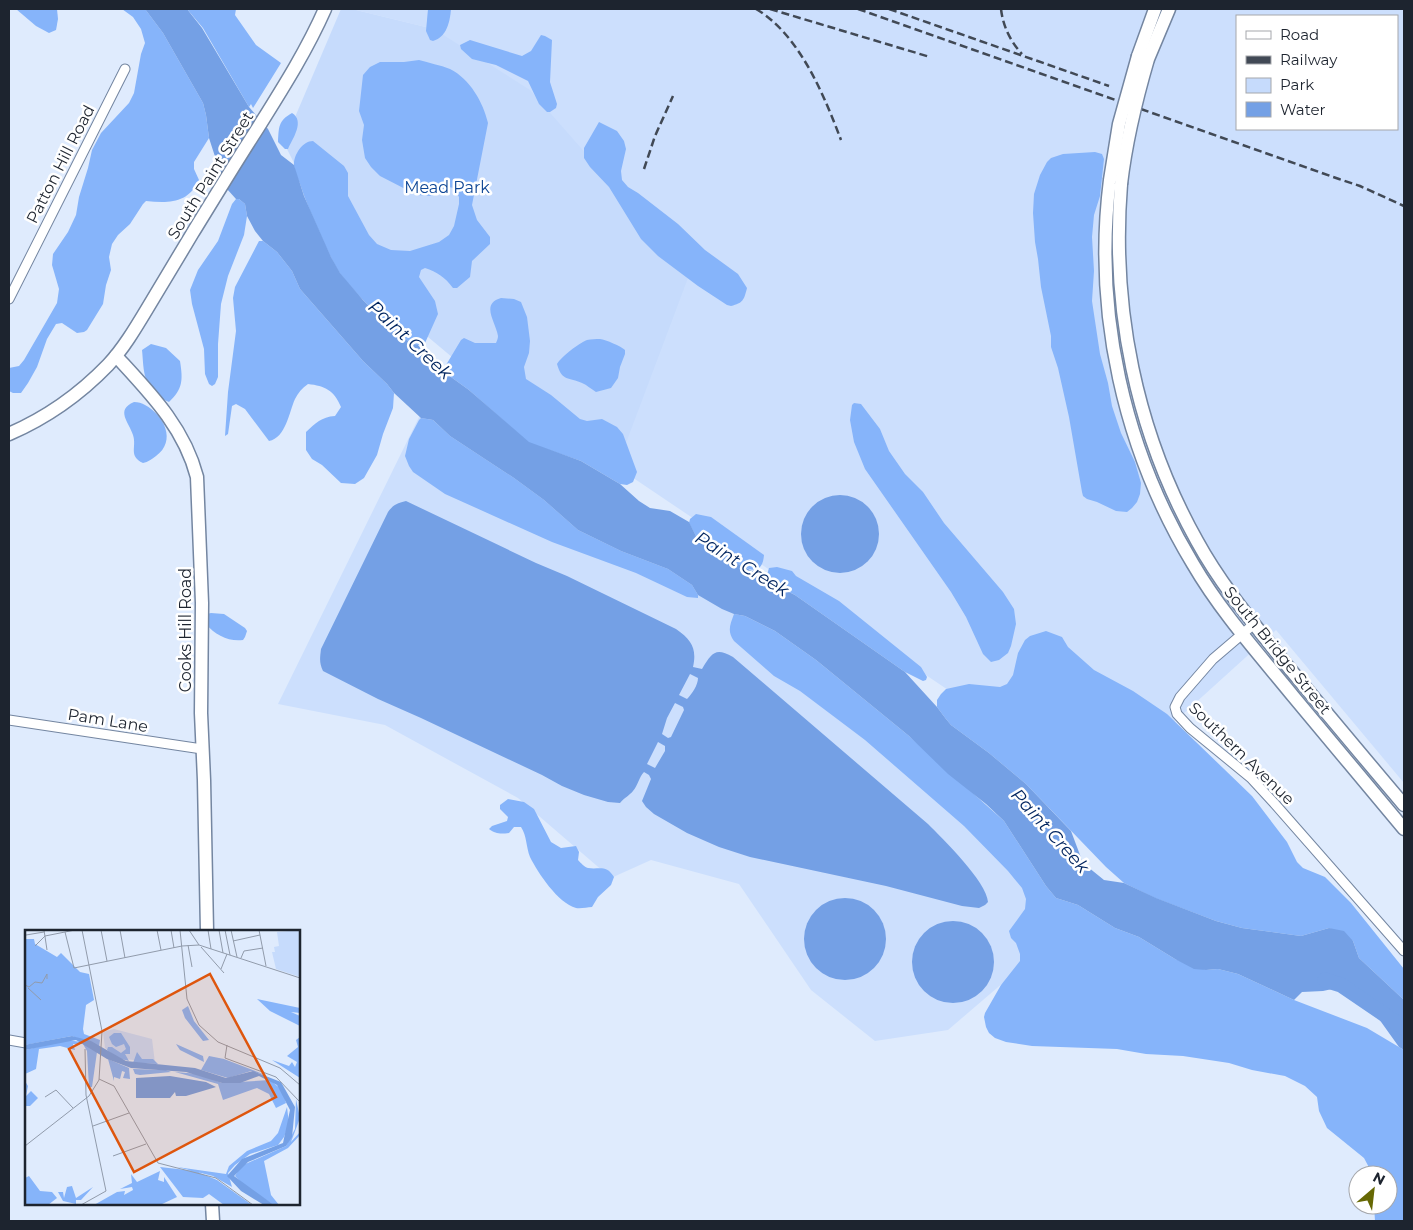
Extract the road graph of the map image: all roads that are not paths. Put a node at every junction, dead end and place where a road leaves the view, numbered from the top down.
1 (325, 9) edge
2 (1155, 9) edge
3 (1169, 9) edge
4 (1143, 57) junction
5 (125, 69) dead end
6 (1115, 182) junction
7 (9, 299) edge
8 (116, 356) junction
9 (9, 434) edge
10 (1254, 624) junction
11 (1241, 634) junction
12 (9, 720) edge
13 (202, 749) junction
14 (1404, 805) edge
15 (1404, 830) edge
16 (207, 930) edge
17 (1404, 951) edge
18 (9, 1040) edge
19 (25, 1043) edge
20 (212, 1205) edge
21 (213, 1221) edge

1 - 8 main road, South Paint Street
2 - 4 main road, South Bridge Street
3 - 4 main road, South Bridge Street
4 - 6 main road, South Bridge Street, bridge
5 - 7 street, Patton Hill Road
6 - 10 main road, South Bridge Street
6 - 11 main road, South Bridge Street
8 - 9 main road, South Paint Street
8 - 13 main road, Cooks Hill Road
10 - 11 street, Southern Avenue
10 - 14 main road, South Bridge Street
11 - 15 main road, South Bridge Street
11 - 17 street, Southern Avenue
12 - 13 street, Pam Lane
13 - 16 main road, Cooks Hill Road
18 - 19 street
20 - 21 main road

